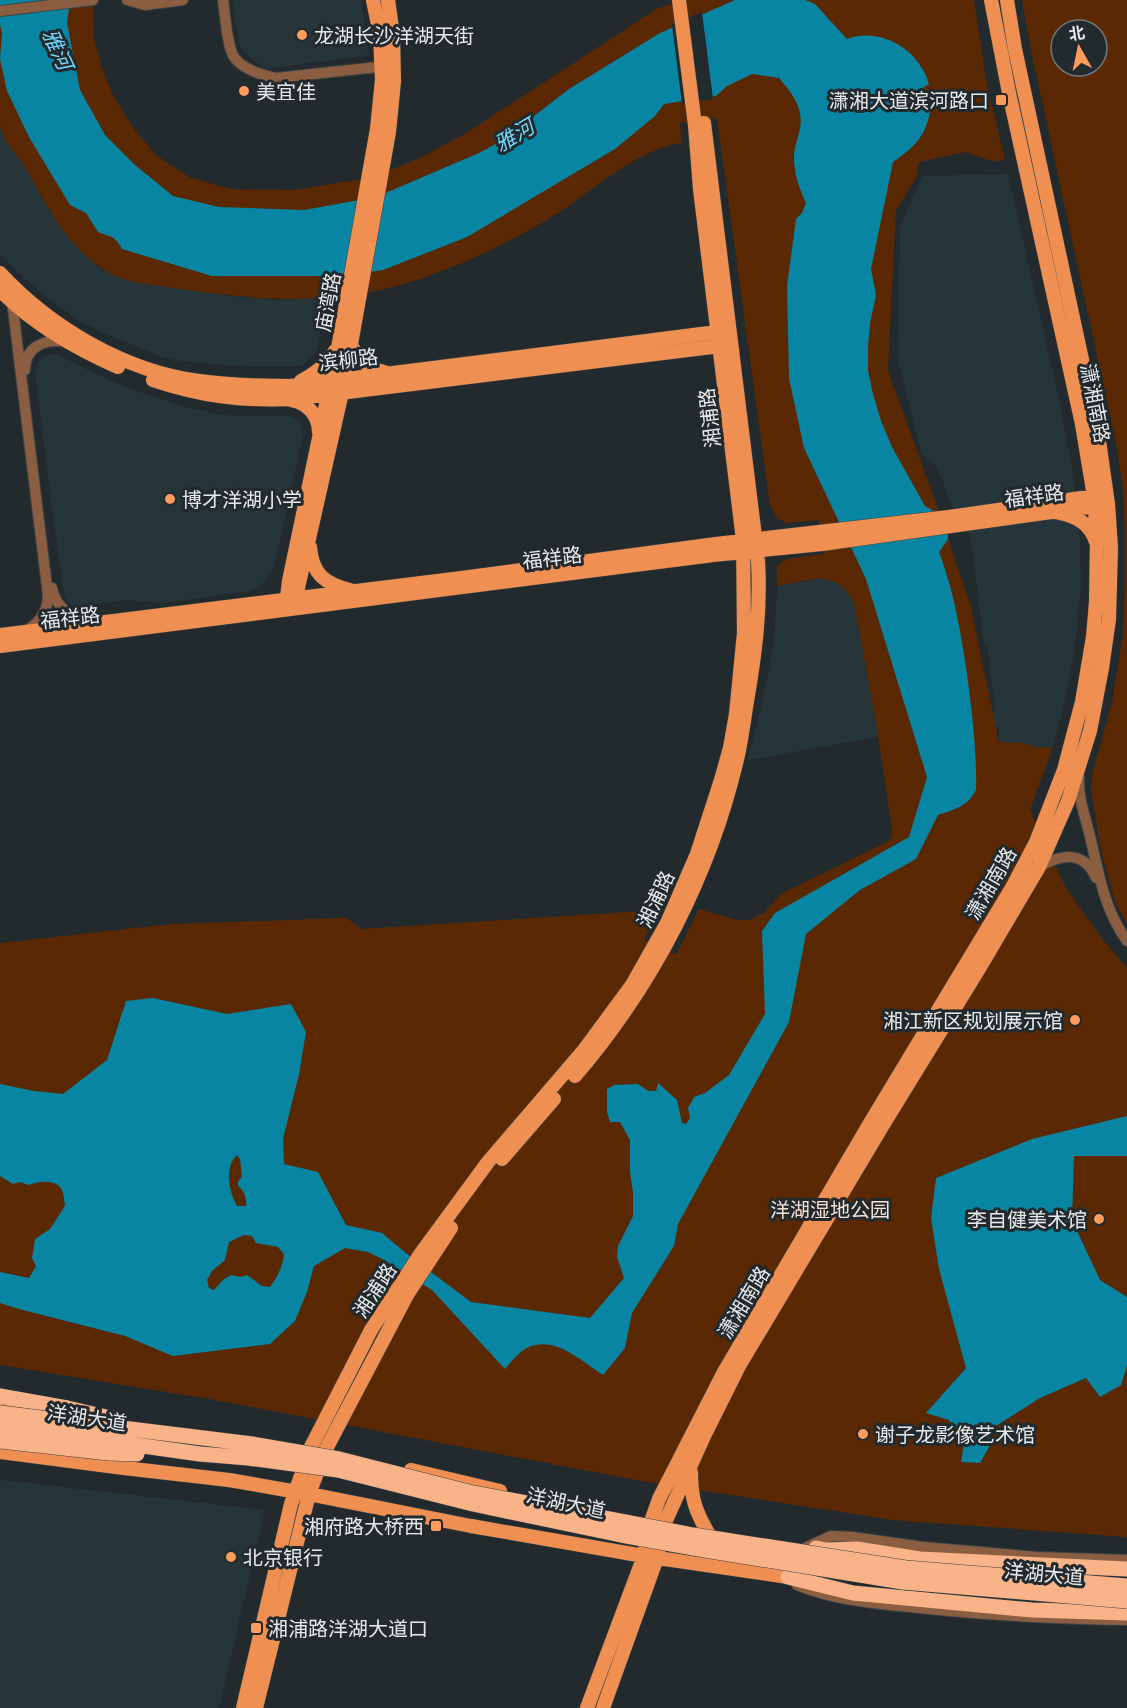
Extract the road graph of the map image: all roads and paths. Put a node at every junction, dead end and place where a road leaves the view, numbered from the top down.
1 (55, 0) edge
2 (93, 0) edge
3 (128, 0) edge
4 (141, 0) edge
5 (154, 0) edge
6 (183, 0) edge
7 (224, 0) edge
8 (373, 0) edge
9 (388, 0) edge
10 (679, 0) edge
11 (688, 0) edge
12 (991, 0) edge
13 (1007, 0) edge
14 (0, 9) edge
15 (388, 70) junction
16 (699, 125) junction
17 (0, 273) edge
18 (0, 290) edge
19 (713, 295) junction
20 (12, 301) junction
21 (684, 336) junction
22 (725, 338) junction
23 (71, 344) junction
24 (345, 344) junction
25 (686, 350) junction
26 (392, 373) junction
27 (338, 380) junction
28 (725, 386) junction
29 (379, 389) junction
30 (286, 393) junction
31 (335, 394) junction
32 (326, 433) junction
33 (1089, 465) junction
34 (1101, 500) junction
35 (1061, 501) junction
36 (746, 506) junction
37 (1043, 513) junction
38 (952, 521) junction
39 (310, 533) junction
40 (795, 541) junction
41 (750, 545) junction
42 (712, 549) junction
43 (1097, 550) junction
44 (293, 559) junction
45 (744, 582) junction
46 (759, 589) junction
47 (355, 591) junction
48 (252, 603) junction
49 (292, 603) junction
50 (101, 622) junction
51 (17, 633) junction
52 (0, 636) edge
53 (0, 646) edge
54 (1080, 763) junction
55 (1039, 867) junction
56 (1127, 941) edge
57 (1127, 947) edge
58 (423, 1259) junction
59 (405, 1288) junction
60 (0, 1396) edge
61 (0, 1405) edge
62 (0, 1413) edge
63 (0, 1426) edge
64 (210, 1438) junction
65 (0, 1441) edge
66 (311, 1447) junction
67 (326, 1449) junction
68 (0, 1452) edge
69 (200, 1454) junction
70 (691, 1466) junction
71 (302, 1492) junction
72 (656, 1527) junction
73 (708, 1533) junction
74 (807, 1547) junction
75 (650, 1557) junction
76 (1127, 1560) edge
77 (1127, 1569) edge
78 (788, 1577) junction
79 (1127, 1586) edge
80 (1127, 1601) edge
81 (1127, 1613) edge
82 (1127, 1620) edge
83 (243, 1708) edge
84 (256, 1708) edge
85 (587, 1708) edge
86 (603, 1708) edge

1 - 14 street
2 - 14 street
3 - 6 street
4 - 5 street
7 - 15 street
8 - 15 main road, 庙湾路
9 - 15 main road, 庙湾路
10 - 16 main road, 湘浦路
11 - 16 main road, 湘浦路
12 - 33 main road, 潇湘南路
13 - 34 main road, 潇湘南路
15 - 24 main road, 庙湾路, bridge
16 - 19 main road, 湘浦路
16 - 22 main road, 湘浦路
17 - 30 main road, 滨柳路
18 - 20 main road, 滨柳路
19 - 21 main road
19 - 22 main road, 湘浦路
20 - 23 main road, 滨柳路
20 - 51 street
21 - 22 main road, 滨柳路
21 - 26 main road, 滨柳路
22 - 25 main road, 滨柳路
22 - 28 main road, 湘浦路
22 - 36 main road, 湘浦路
23 - 30 main road, 滨柳路
23 - 50 street
24 - 26 main road
24 - 27 main road, 庙湾路
24 - 30 main road
25 - 28 main road
25 - 29 main road, 滨柳路
26 - 27 main road, 滨柳路
27 - 30 main road, 滨柳路
27 - 31 main road, 庙湾路
28 - 36 main road, 湘浦路
29 - 31 main road, 滨柳路
29 - 32 main road
30 - 31 main road, 滨柳路
30 - 32 main road
31 - 32 main road, 庙湾路
32 - 39 main road, 庙湾路
32 - 44 main road, 庙湾路
33 - 34 main road, 潇湘南路
33 - 35 main road
34 - 35 main road, 福祥路
34 - 37 main road, 福祥路
34 - 43 main road, 潇湘南路
34 - 54 main road, 潇湘南路
35 - 38 main road, 福祥路
36 - 40 main road
36 - 41 main road, 湘浦路
36 - 42 main road
37 - 38 main road, 福祥路
37 - 43 main road
38 - 40 main road, 福祥路
39 - 47 main road
39 - 49 main road, 庙湾路
40 - 41 main road, 福祥路
40 - 46 main road
41 - 42 main road, 福祥路
41 - 45 main road, 湘浦路
41 - 46 main road, 湘浦路
42 - 45 main road
42 - 47 main road, 福祥路
42 - 49 main road, 福祥路
43 - 72 main road, 潇湘南路
44 - 48 main road
44 - 49 main road, 庙湾路
45 - 58 main road, 湘浦路
46 - 58 main road, 湘浦路
47 - 49 main road, 福祥路
48 - 49 main road, 福祥路
48 - 50 main road, 福祥路
49 - 53 main road, 福祥路
50 - 51 main road, 福祥路
51 - 52 main road, 福祥路
54 - 55 main road, 潇湘南路
54 - 56 street
55 - 57 street
55 - 70 main road, 潇湘南路
58 - 59 main road, 湘浦路
59 - 66 main road, 湘浦路
59 - 67 main road, 湘浦路
60 - 64 highway, bridge
61 - 66 main road
62 - 64 highway, 洋湖大道, bridge
63 - 69 highway, 洋湖大道, bridge
64 - 79 highway, 洋湖大道, bridge
65 - 69 highway, bridge
66 - 67 main road
66 - 71 main road, 湘浦路
67 - 71 main road, 湘浦路
67 - 72 main road
68 - 71 main road
69 - 80 highway, 洋湖大道, bridge
70 - 72 main road, 潇湘南路
70 - 73 main road
71 - 75 main road
71 - 83 main road, 湘浦路
71 - 84 main road, 湘浦路
72 - 73 main road
72 - 75 main road, 潇湘南路
73 - 74 main road
74 - 76 street
74 - 77 highway
75 - 78 main road
75 - 85 main road, 潇湘南路
75 - 86 main road, 潇湘南路
78 - 81 highway
78 - 82 street

